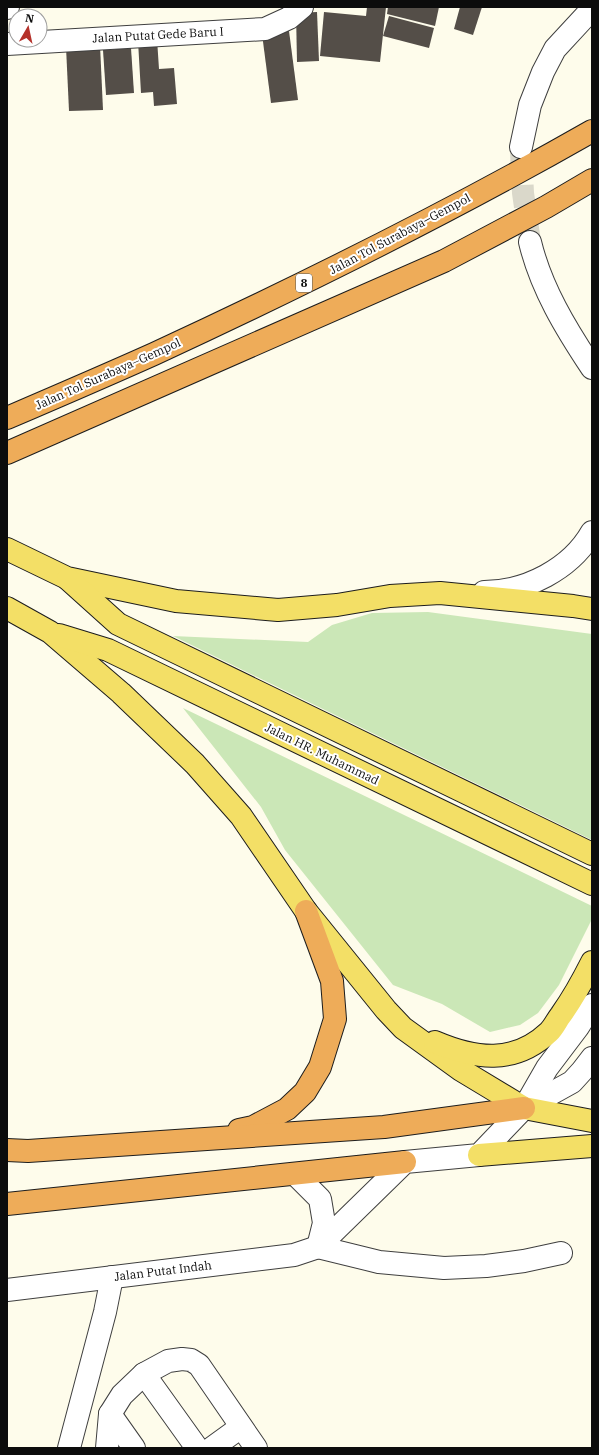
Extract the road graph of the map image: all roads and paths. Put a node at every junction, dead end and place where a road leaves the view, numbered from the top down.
1 (302, 7) edge
2 (592, 9) edge
3 (7, 44) edge
4 (592, 131) edge
5 (521, 147) tunnel mouth
6 (592, 180) edge
7 (530, 242) tunnel mouth
8 (592, 368) edge
9 (7, 418) edge
10 (7, 454) edge
11 (592, 532) edge
12 (7, 549) edge
13 (67, 578) junction
14 (440, 593) junction
15 (7, 608) edge
16 (582, 608) edge
17 (592, 617) edge
18 (50, 632) junction
19 (592, 854) edge
20 (592, 884) edge
21 (306, 911) junction
22 (592, 962) edge
23 (592, 1005) edge
24 (386, 1010) junction
25 (592, 1058) edge
26 (524, 1108) junction
27 (592, 1121) edge
28 (187, 1140) junction
29 (592, 1146) edge
30 (7, 1150) edge
31 (479, 1155) junction
32 (405, 1162) junction
33 (295, 1174) junction
34 (7, 1204) edge
35 (318, 1247) junction
36 (561, 1253) dead end
37 (112, 1277) junction
38 (7, 1290) edge
39 (144, 1374) junction
40 (110, 1414) junction
41 (241, 1427) junction
42 (69, 1448) edge
43 (107, 1448) edge
44 (134, 1448) edge
45 (197, 1448) edge
46 (212, 1448) edge
47 (256, 1448) edge

1 - 3 street, Jalan Putat Gede Baru I
2 - 5 street
4 - 9 highway, Jalan Tol Surabaya–Gempol / 8
6 - 10 highway
7 - 8 street
11 - 14 street
12 - 13 main road
13 - 14 main road
13 - 19 main road
14 - 16 main road
15 - 18 main road
16 - 17 main road
18 - 20 main road, Jalan HR. Muhammad
18 - 21 main road
21 - 24 main road
21 - 28 highway
22 - 24 main road
23 - 26 street
24 - 26 main road
25 - 26 street
26 - 27 main road
26 - 28 highway
26 - 31 street
28 - 30 highway
29 - 31 main road
31 - 32 street
32 - 33 highway
32 - 35 street, Jalan Putat Indah
33 - 34 highway
33 - 35 street
35 - 36 street
35 - 37 street, Jalan Putat Indah
37 - 38 street, Jalan Putat Indah
37 - 42 street
39 - 40 street
39 - 41 street
39 - 45 street
40 - 43 street
40 - 44 street
41 - 46 street
41 - 47 street

